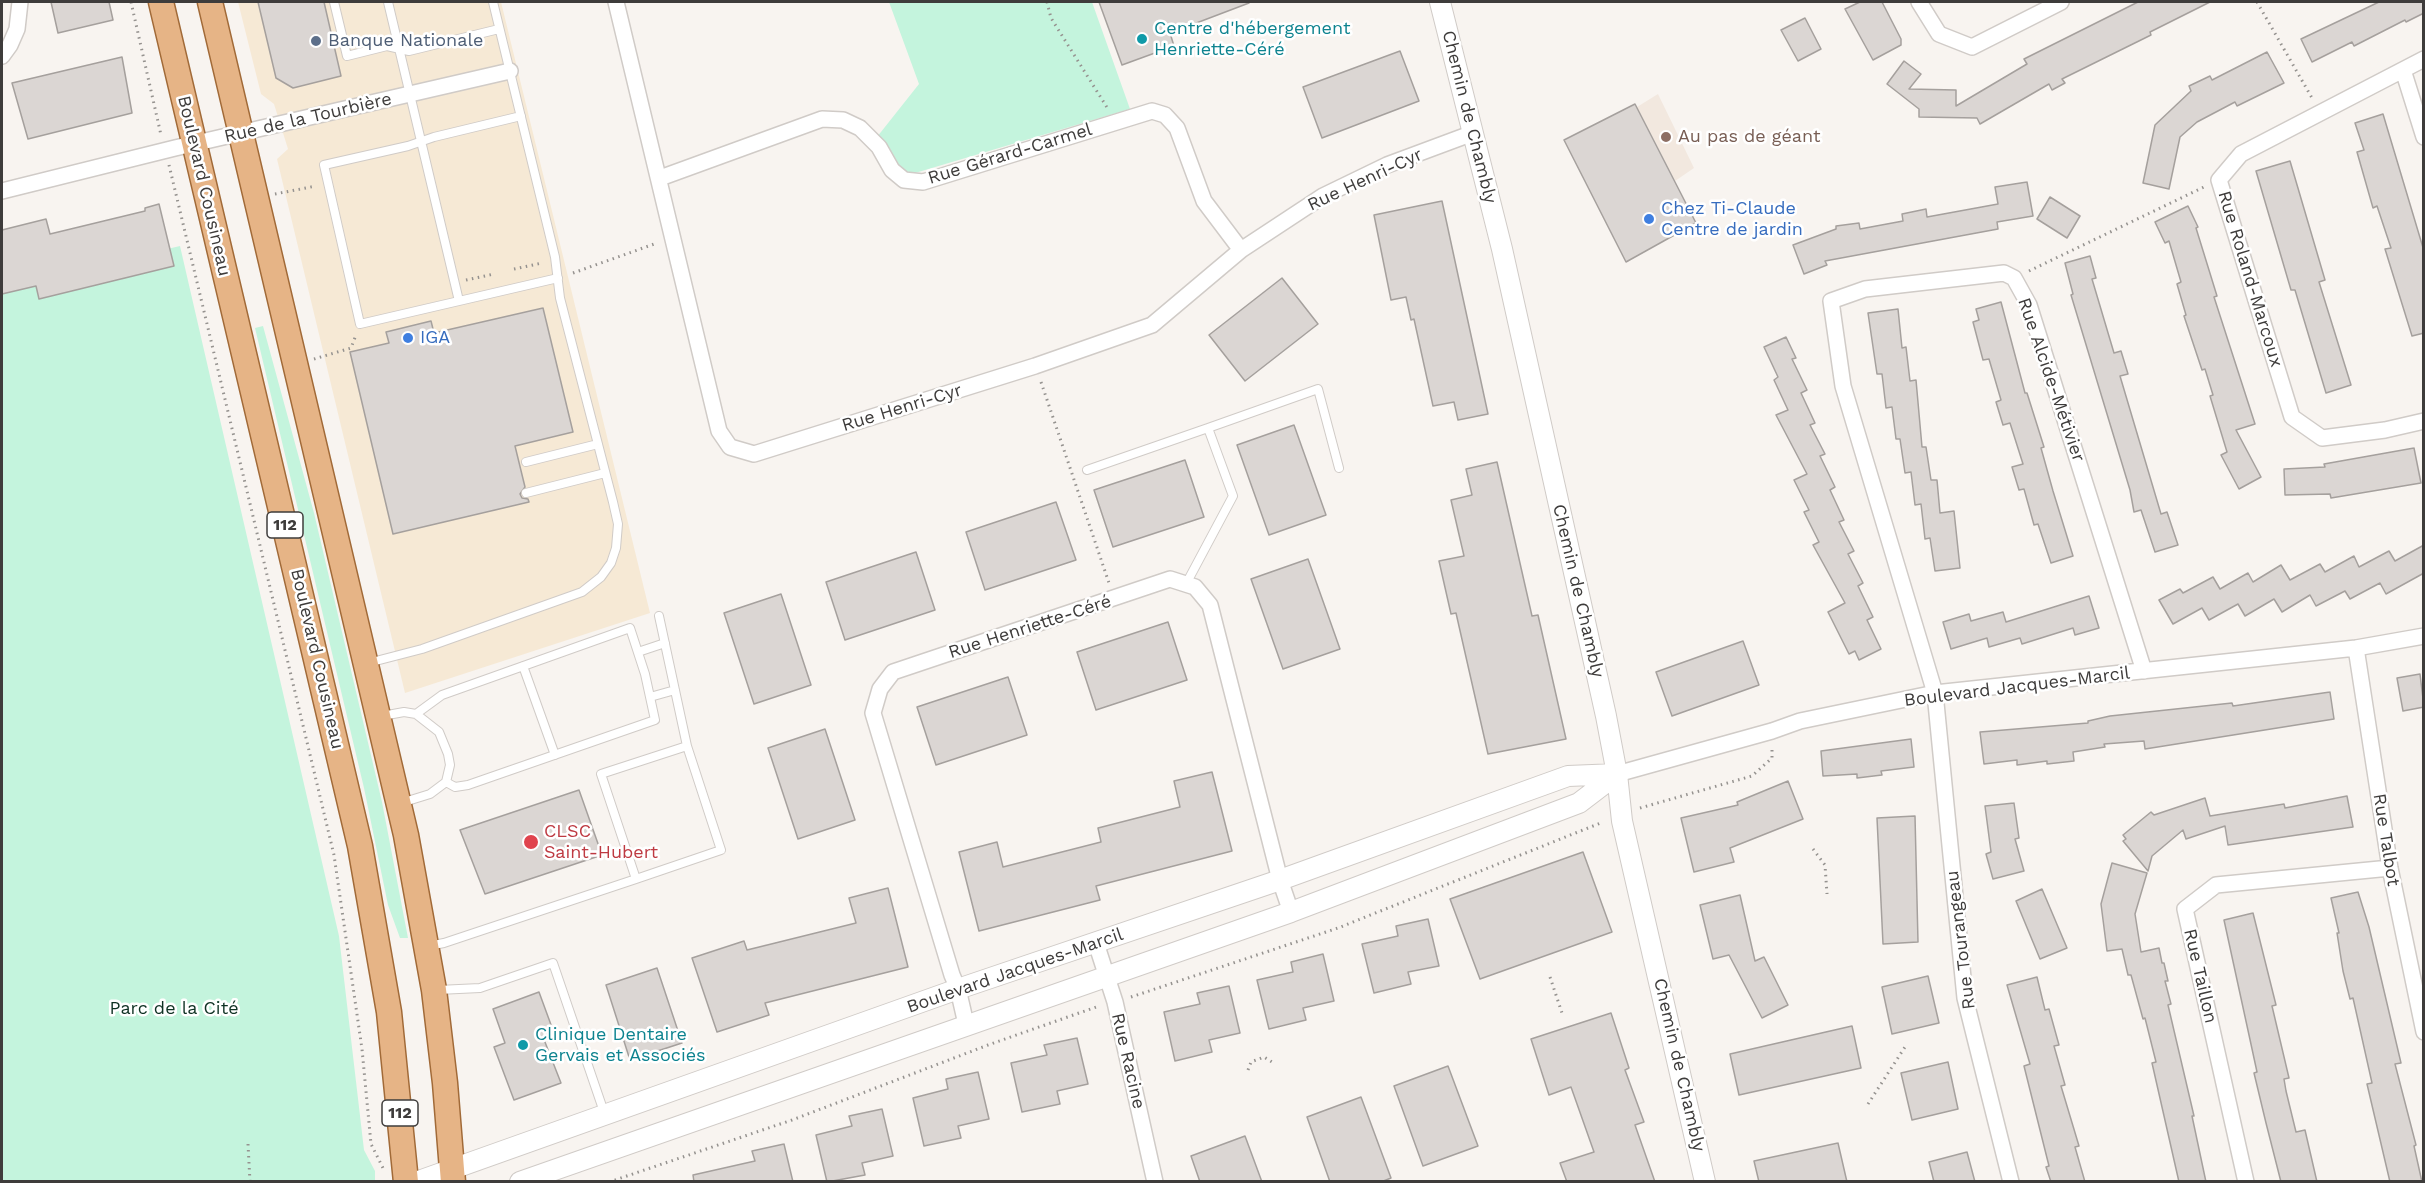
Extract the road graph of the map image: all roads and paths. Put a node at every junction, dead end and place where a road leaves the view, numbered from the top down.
1 (20, 2) edge
2 (131, 2) edge
3 (161, 2) edge
4 (210, 2) edge
5 (334, 2) edge
6 (388, 2) edge
7 (493, 2) edge
8 (616, 2) edge
9 (1047, 2) edge
10 (1440, 2) edge
11 (1919, 2) edge
12 (2061, 2) edge
13 (2257, 2) edge
14 (499, 29) junction
15 (399, 49) junction
16 (2, 56) edge
17 (2424, 59) edge
18 (2403, 70) junction
19 (510, 71) junction
20 (410, 95) junction
21 (2321, 113) junction
22 (521, 116) junction
23 (1116, 121) junction
24 (1473, 133) junction
25 (241, 134) junction
26 (2424, 137) edge
27 (162, 138) dead end
28 (421, 141) junction
29 (195, 145) junction
30 (169, 166) dead end
31 (660, 178) junction
32 (2219, 180) junction
33 (302, 189) dead end
34 (2, 191) edge
35 (273, 195) dead end
36 (661, 241) dead end
37 (1241, 249) junction
38 (542, 263) dead end
39 (514, 269) dead end
40 (573, 273) dead end
41 (494, 274) dead end
42 (558, 278) junction
43 (2014, 278) junction
44 (465, 280) dead end
45 (459, 301) junction
46 (351, 348) dead end
47 (312, 359) dead end
48 (1035, 366) junction
49 (2424, 421) edge
50 (1208, 428) junction
51 (598, 444) junction
52 (526, 462) dead end
53 (1339, 468) dead end
54 (1087, 470) dead end
55 (605, 473) junction
56 (526, 493) dead end
57 (1186, 584) junction
58 (1114, 599) junction
59 (659, 616) dead end
60 (2424, 636) edge
61 (664, 643) junction
62 (2356, 648) junction
63 (638, 652) junction
64 (366, 663) junction
65 (523, 666) junction
66 (2144, 671) junction
67 (675, 690) junction
68 (1935, 693) junction
69 (650, 697) junction
70 (416, 714) junction
71 (379, 717) junction
72 (1772, 731) junction
73 (687, 746) junction
74 (555, 755) junction
75 (1617, 774) junction
76 (446, 782) junction
77 (399, 803) junction
78 (1621, 814) junction
79 (1813, 849) dead end
80 (2390, 868) junction
81 (636, 879) junction
82 (1280, 880) junction
83 (1827, 894) dead end
84 (1291, 912) junction
85 (1096, 943) junction
86 (427, 946) junction
87 (1107, 975) junction
88 (1550, 977) dead end
89 (958, 989) junction
90 (434, 990) junction
91 (1115, 1002) junction
92 (1563, 1016) dead end
93 (966, 1024) junction
94 (2424, 1032) edge
95 (1905, 1047) dead end
96 (1272, 1062) dead end
97 (1248, 1070) dead end
98 (1868, 1104) dead end
99 (605, 1116) junction
100 (248, 1144) dead end
101 (453, 1175) edge
102 (396, 1177) edge
103 (250, 1182) edge
104 (416, 1182) edge
105 (520, 1182) edge
106 (609, 1182) edge
107 (1155, 1182) edge
108 (1705, 1182) edge
109 (2012, 1182) edge
110 (2246, 1182) edge

1 - 16 street
2 - 27 path, Boulevard Cousineau
3 - 29 main road, Boulevard Cousineau / 112
4 - 25 main road, 112
5 - 15 lane
6 - 15 lane
7 - 14 lane
8 - 31 street, Rue Henri-Cyr
9 - 23 path
10 - 24 street, Chemin de Chambly
11 - 12 street
13 - 21 path
14 - 15 lane
14 - 19 lane
15 - 20 lane
17 - 18 street, Rue Roland-Marcoux
18 - 21 street, Rue Roland-Marcoux
18 - 26 street
19 - 20 street, Rue de la Tourbière
19 - 22 lane
20 - 25 street, Rue de la Tourbière
20 - 28 lane
21 - 32 street, Rue Roland-Marcoux
22 - 28 lane
22 - 42 lane
23 - 31 street, Rue Gérard-Carmel
23 - 37 street, Rue Gérard-Carmel
24 - 37 street, Rue Henri-Cyr
24 - 75 street, Chemin de Chambly
25 - 29 street, Rue de la Tourbière
25 - 64 main road, 112
28 - 45 lane
28 - 45 lane
29 - 34 street, Rue de la Tourbière
29 - 102 main road, Boulevard Cousineau / 112
30 - 102 path, Boulevard Cousineau
31 - 48 street, Rue Henri-Cyr
32 - 43 path
32 - 49 street, Rue Roland-Marcoux
33 - 35 path
36 - 40 path
37 - 48 street, Rue Henri-Cyr
38 - 39 path
41 - 44 path
42 - 45 lane
42 - 51 lane
43 - 66 street, Rue Alcide-Métivier
43 - 68 street, Rue Alcide-Métivier
46 - 47 path
48 - 58 path
50 - 53 lane
50 - 54 lane
50 - 57 lane
51 - 52 lane
51 - 55 lane
55 - 56 lane
55 - 64 lane
57 - 58 street, Rue Henriette-Céré
57 - 82 street
58 - 89 street, Rue Henriette-Céré
59 - 61 lane
60 - 62 street, Boulevard Jacques-Marcil
61 - 63 lane
61 - 67 lane
62 - 66 street, Boulevard Jacques-Marcil
62 - 80 street, Rue Talbot
63 - 65 lane
63 - 69 lane
64 - 71 main road, 112
65 - 70 lane
65 - 74 lane
66 - 68 street, Boulevard Jacques-Marcil
67 - 69 lane
67 - 73 lane
68 - 72 street, Boulevard Jacques-Marcil
68 - 109 street, Rue Tourangeau
69 - 74 lane
70 - 71 lane
70 - 76 lane
71 - 77 main road, 112
72 - 75 street, Boulevard Jacques-Marcil
72 - 78 path
73 - 81 lane
73 - 81 lane
74 - 76 lane
75 - 78 street, Chemin de Chambly
75 - 82 street, Boulevard Jacques-Marcil
75 - 84 street, Boulevard Jacques-Marcil
76 - 77 lane
77 - 86 main road, 112
78 - 91 path
78 - 108 street, Chemin de Chambly
79 - 83 path
80 - 94 street, Rue Talbot
80 - 110 street, Rue Taillon
81 - 86 lane
82 - 84 street
82 - 85 street, Boulevard Jacques-Marcil
84 - 87 street, Boulevard Jacques-Marcil
85 - 87 street, Rue Racine
85 - 89 street, Boulevard Jacques-Marcil
86 - 90 main road, 112
87 - 91 street, Rue Racine
87 - 93 street, Boulevard Jacques-Marcil
88 - 92 path
89 - 93 street, Rue Henriette-Céré
89 - 99 street, Boulevard Jacques-Marcil
90 - 99 lane
90 - 101 main road, 112
91 - 106 path
91 - 107 street, Rue Racine
93 - 105 street, Boulevard Jacques-Marcil
95 - 98 path
96 - 97 path
99 - 101 street, Boulevard Jacques-Marcil
100 - 103 path
101 - 104 street, Boulevard Jacques-Marcil

